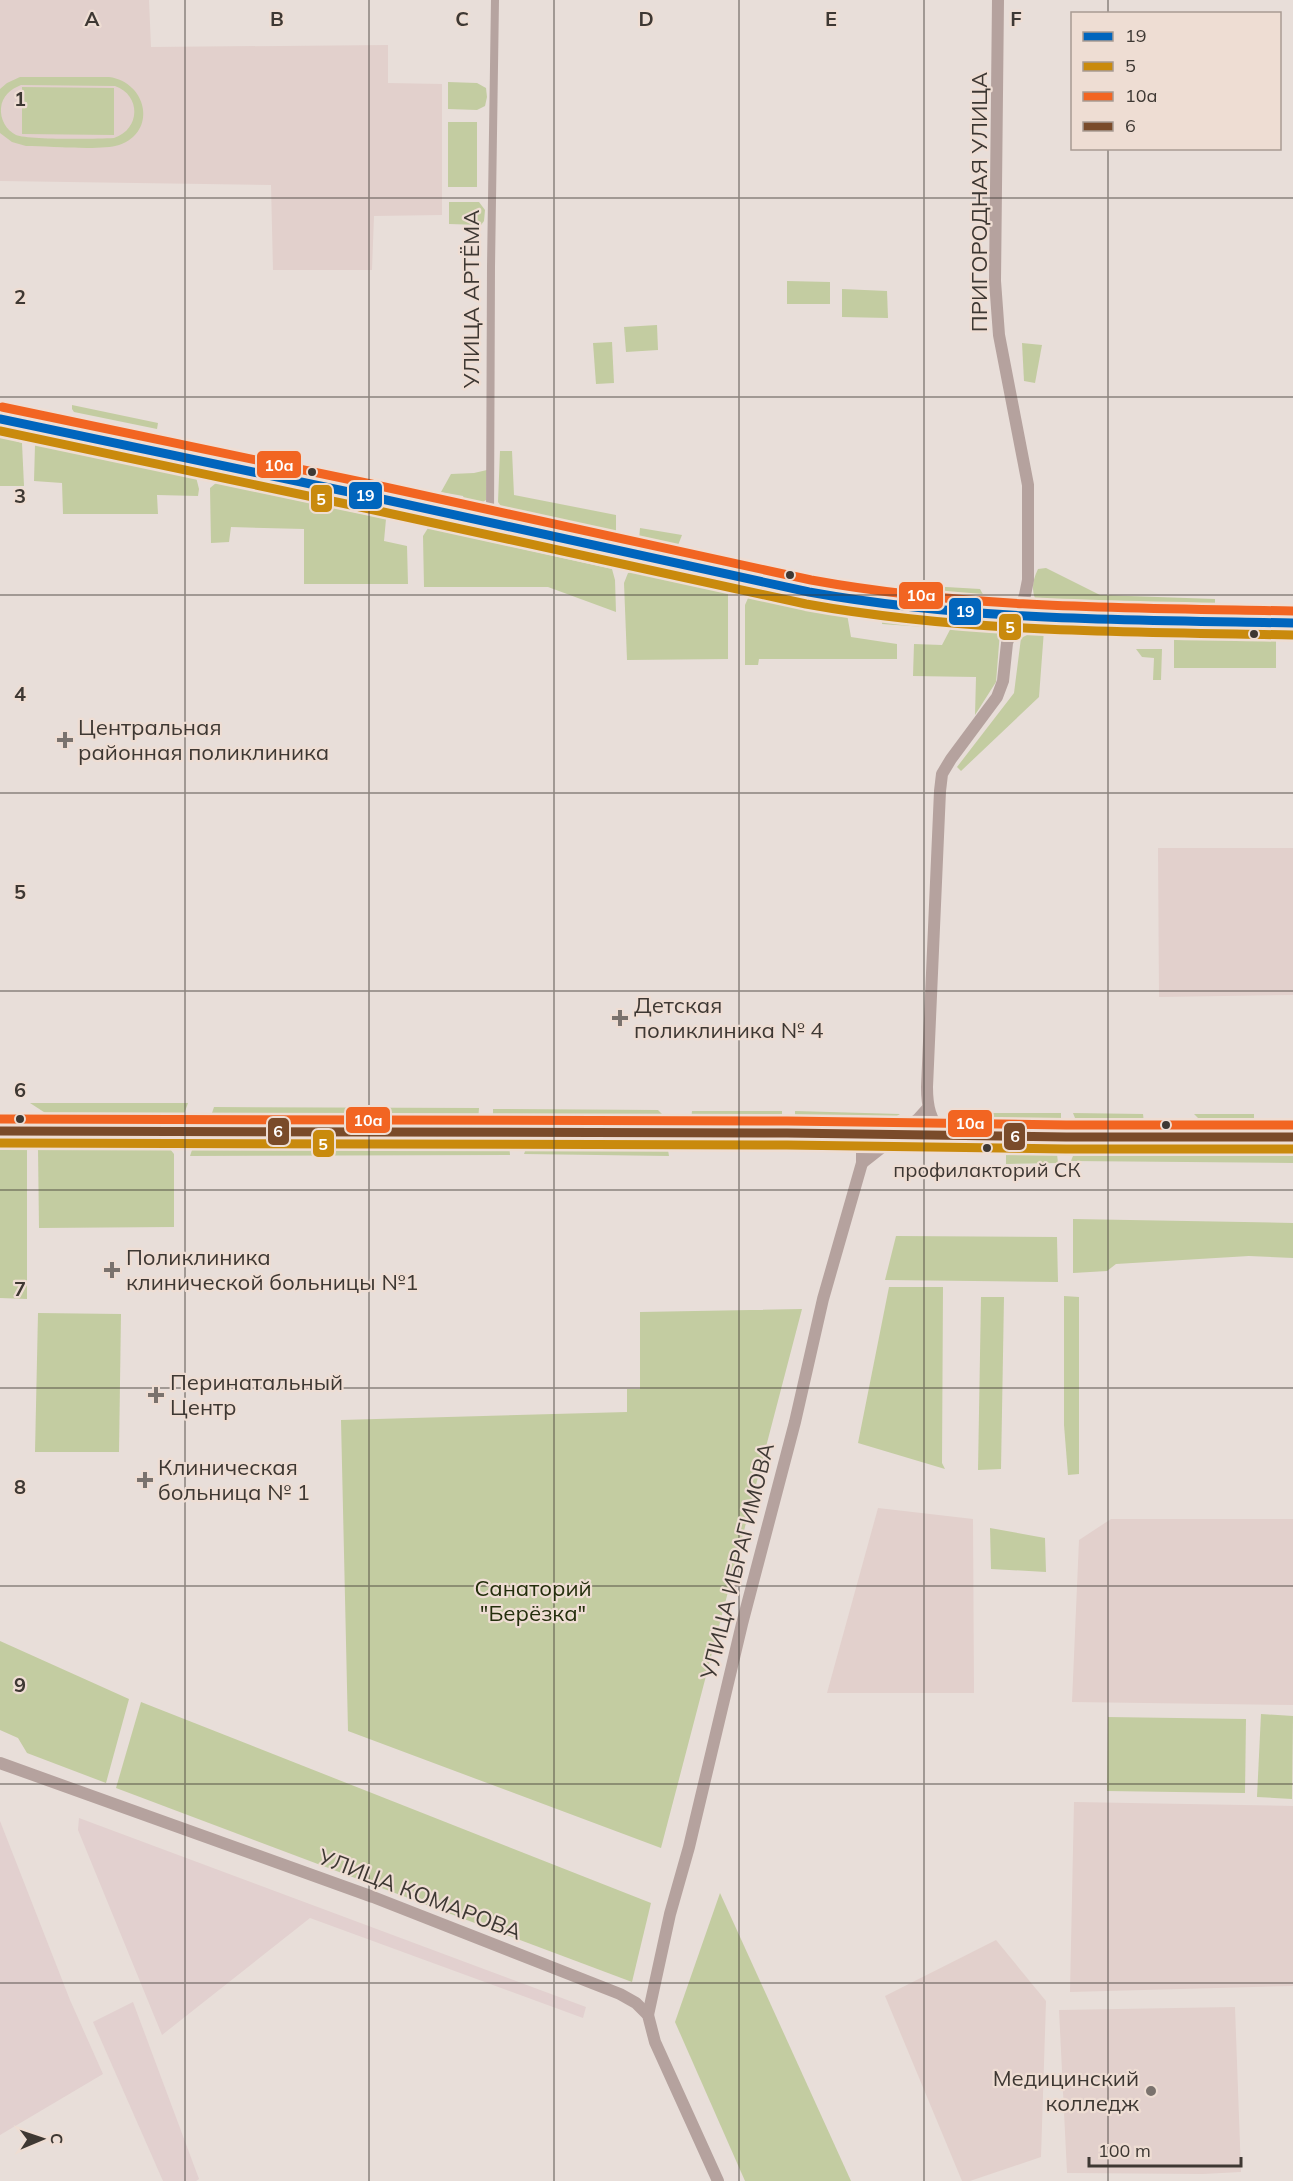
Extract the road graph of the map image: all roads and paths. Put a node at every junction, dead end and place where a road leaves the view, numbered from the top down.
1 (495, 0) edge
2 (998, 0) edge
3 (0, 419) edge
4 (490, 522) junction
5 (1016, 616) junction
6 (1293, 623) edge
7 (927, 1109) junction
8 (0, 1131) edge
9 (862, 1134) junction
10 (898, 1134) junction
11 (943, 1135) junction
12 (1293, 1137) edge
13 (862, 1162) junction
14 (0, 1763) edge
15 (648, 2015) junction
16 (718, 2181) edge

1 - 4 street, УЛИЦА АРТЁМА
2 - 5 main road, ПРИГОРОДНАЯ УЛИЦА
3 - 4 main road
4 - 5 main road
5 - 6 main road
5 - 7 main road, ПРИГОРОДНАЯ УЛИЦА
7 - 10 main road
7 - 11 main road
8 - 9 main road
9 - 10 main road
9 - 13 main road, УЛИЦА ИБРАГИМОВА
10 - 11 main road
10 - 13 main road
11 - 12 main road
13 - 15 main road, УЛИЦА ИБРАГИМОВА
14 - 15 main road, УЛИЦА КОМАРОВА
15 - 16 main road

